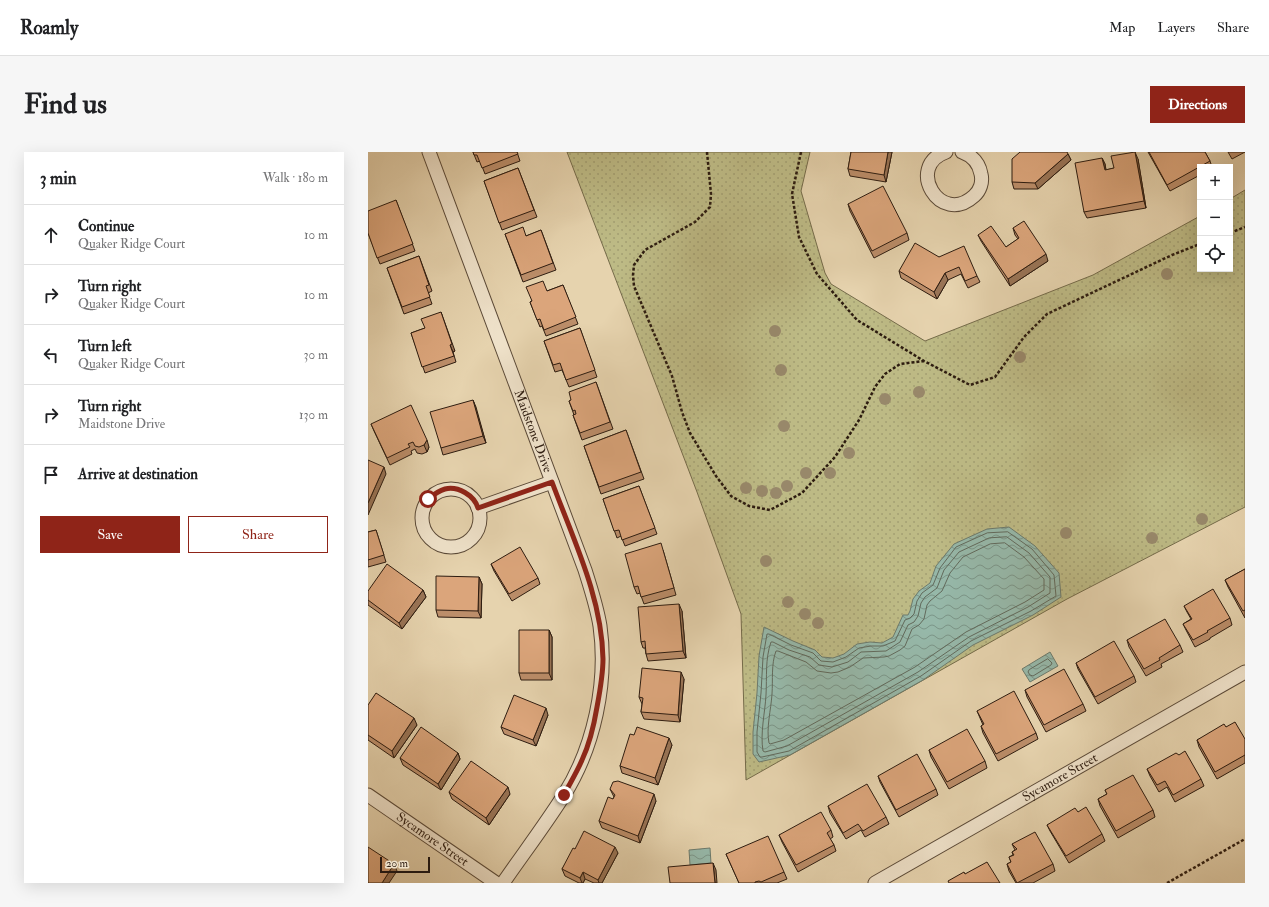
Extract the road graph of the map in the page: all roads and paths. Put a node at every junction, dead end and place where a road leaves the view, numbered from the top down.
1 (429, 152) edge
2 (707, 152) edge
3 (802, 152) edge
4 (946, 152) edge
5 (967, 153) edge
6 (1245, 227) edge
7 (1233, 232) edge
8 (1197, 245) edge
9 (924, 362) junction
10 (552, 482) junction
11 (478, 508) junction
12 (1245, 672) edge
13 (368, 794) edge
14 (1245, 839) edge
15 (496, 883) edge
16 (503, 883) edge
17 (876, 883) edge
18 (1167, 883) edge

1 - 10 street, Maidstone Drive
2 - 9 path
3 - 9 path
4 - 5 street
6 - 7 path
8 - 9 path
10 - 11 street
10 - 16 street, Maidstone Drive
11 - 11 street
12 - 17 street, Sycamore Street
13 - 15 street, Sycamore Street
14 - 18 path

